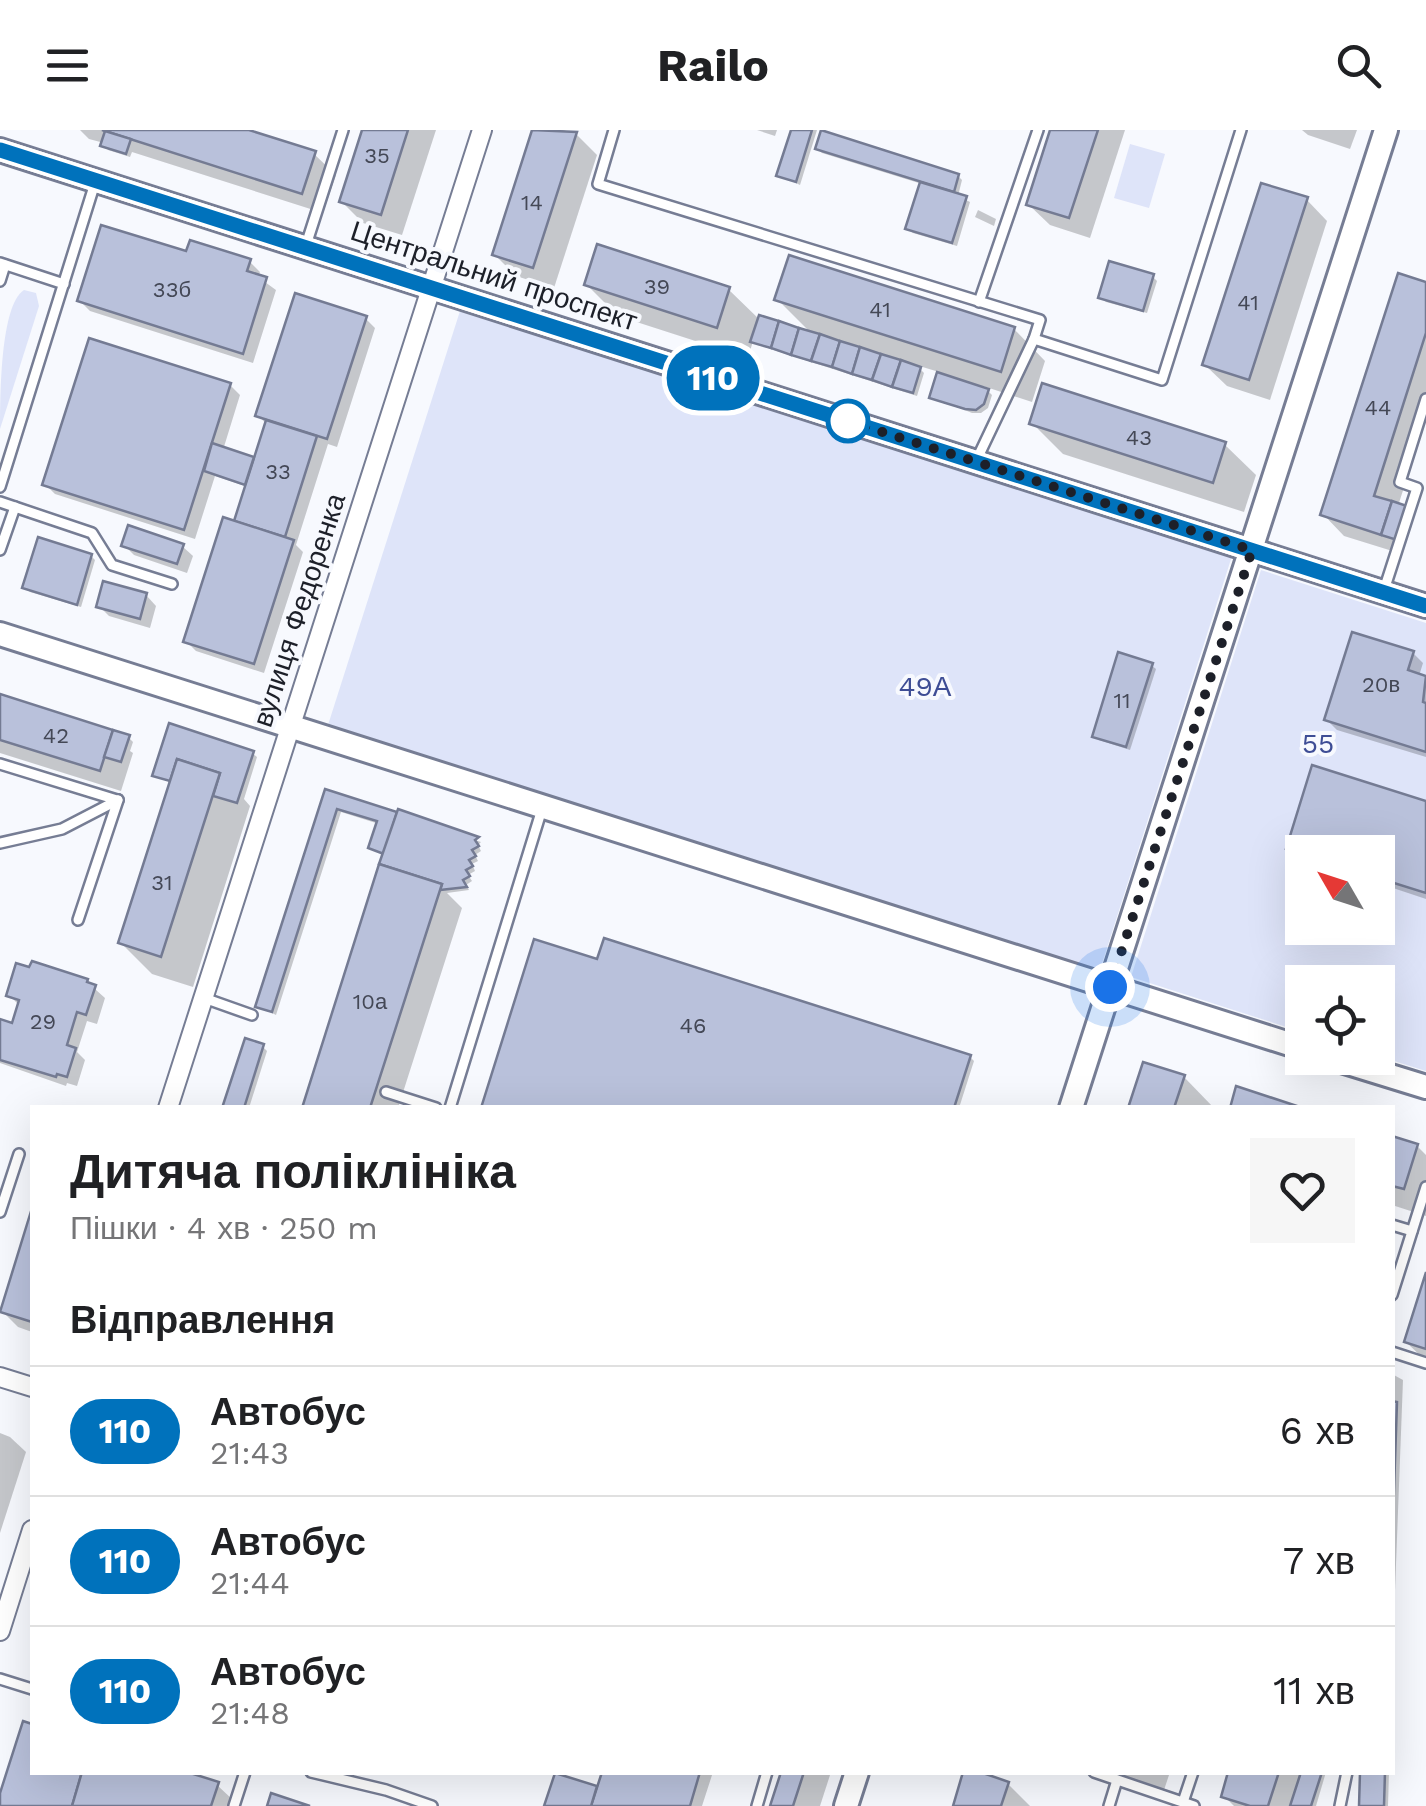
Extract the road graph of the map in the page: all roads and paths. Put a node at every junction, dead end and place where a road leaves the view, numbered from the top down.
1 (344, 130) edge
2 (482, 130) edge
3 (614, 130) edge
4 (1038, 130) edge
5 (1241, 130) edge
6 (1386, 130) edge
7 (0, 150) edge
8 (96, 180) junction
9 (306, 248) junction
10 (3, 264) edge
11 (0, 281) edge
12 (64, 284) junction
13 (432, 287) junction
14 (979, 302) junction
15 (1034, 340) junction
16 (1426, 399) edge
17 (976, 462) junction
18 (0, 487) edge
19 (0, 502) edge
20 (15, 507) junction
21 (0, 550) edge
22 (1252, 550) junction
23 (172, 584) dead end
24 (1383, 592) junction
25 (1426, 606) edge
26 (0, 634) edge
27 (291, 726) junction
28 (0, 764) edge
29 (118, 800) junction
30 (543, 806) junction
31 (0, 843) edge
32 (78, 920) dead end
33 (1110, 987) junction
34 (204, 998) junction
35 (252, 1015) dead end
36 (1285, 1043) edge
37 (1387, 1075) edge
38 (1426, 1087) edge
39 (386, 1092) dead end
40 (169, 1105) edge
41 (427, 1105) edge
42 (451, 1105) edge
43 (1073, 1105) edge
44 (19, 1154) dead end
45 (1426, 1187) edge
46 (0, 1212) edge
47 (1395, 1226) edge
48 (1412, 1232) junction
49 (1395, 1286) edge
50 (1395, 1353) edge
51 (1426, 1363) edge
52 (0, 1377) edge
53 (30, 1387) edge
54 (30, 1536) edge
55 (0, 1631) edge
56 (0, 1679) edge
57 (30, 1689) edge
58 (244, 1775) edge
59 (324, 1775) edge
60 (766, 1775) edge
61 (856, 1775) edge
62 (1103, 1775) edge
63 (1192, 1775) edge
64 (1346, 1775) edge
65 (1117, 1780) junction
66 (1183, 1802) junction
67 (234, 1806) edge
68 (432, 1806) edge
69 (756, 1806) edge
70 (846, 1806) edge
71 (1109, 1806) edge
72 (1194, 1806) edge
73 (1340, 1806) edge

1 - 9 lane
2 - 13 street, вулиця Федоренка
3 - 14 lane
4 - 14 lane
5 - 15 lane
6 - 22 street
7 - 8 street, Центральний проспект
8 - 9 street, Центральний проспект
8 - 12 lane
9 - 13 street, Центральний проспект
10 - 11 lane
10 - 12 lane
12 - 18 lane
13 - 17 street, Центральний проспект
13 - 27 street, вулиця Федоренка
14 - 15 lane
15 - 17 lane
16 - 24 lane
17 - 22 street, Центральний проспект
19 - 20 lane
20 - 21 lane
20 - 23 lane
22 - 24 street, Центральний проспект
22 - 33 street
24 - 25 street, Центральний проспект
26 - 27 street
27 - 30 street
27 - 34 street, вулиця Федоренка
28 - 29 lane
29 - 31 lane
29 - 32 lane
30 - 33 street
30 - 42 lane
33 - 36 street
33 - 43 street
34 - 35 lane
34 - 40 street, вулиця Федоренка
37 - 38 street
39 - 41 lane
44 - 46 lane
45 - 48 lane
47 - 48 lane
48 - 49 lane
50 - 51 lane
52 - 53 street
54 - 55 street
56 - 57 lane
58 - 67 lane
59 - 68 lane
60 - 69 lane
61 - 70 street
62 - 65 lane
63 - 66 lane
64 - 73 lane
65 - 66 lane
65 - 71 lane
66 - 72 lane

